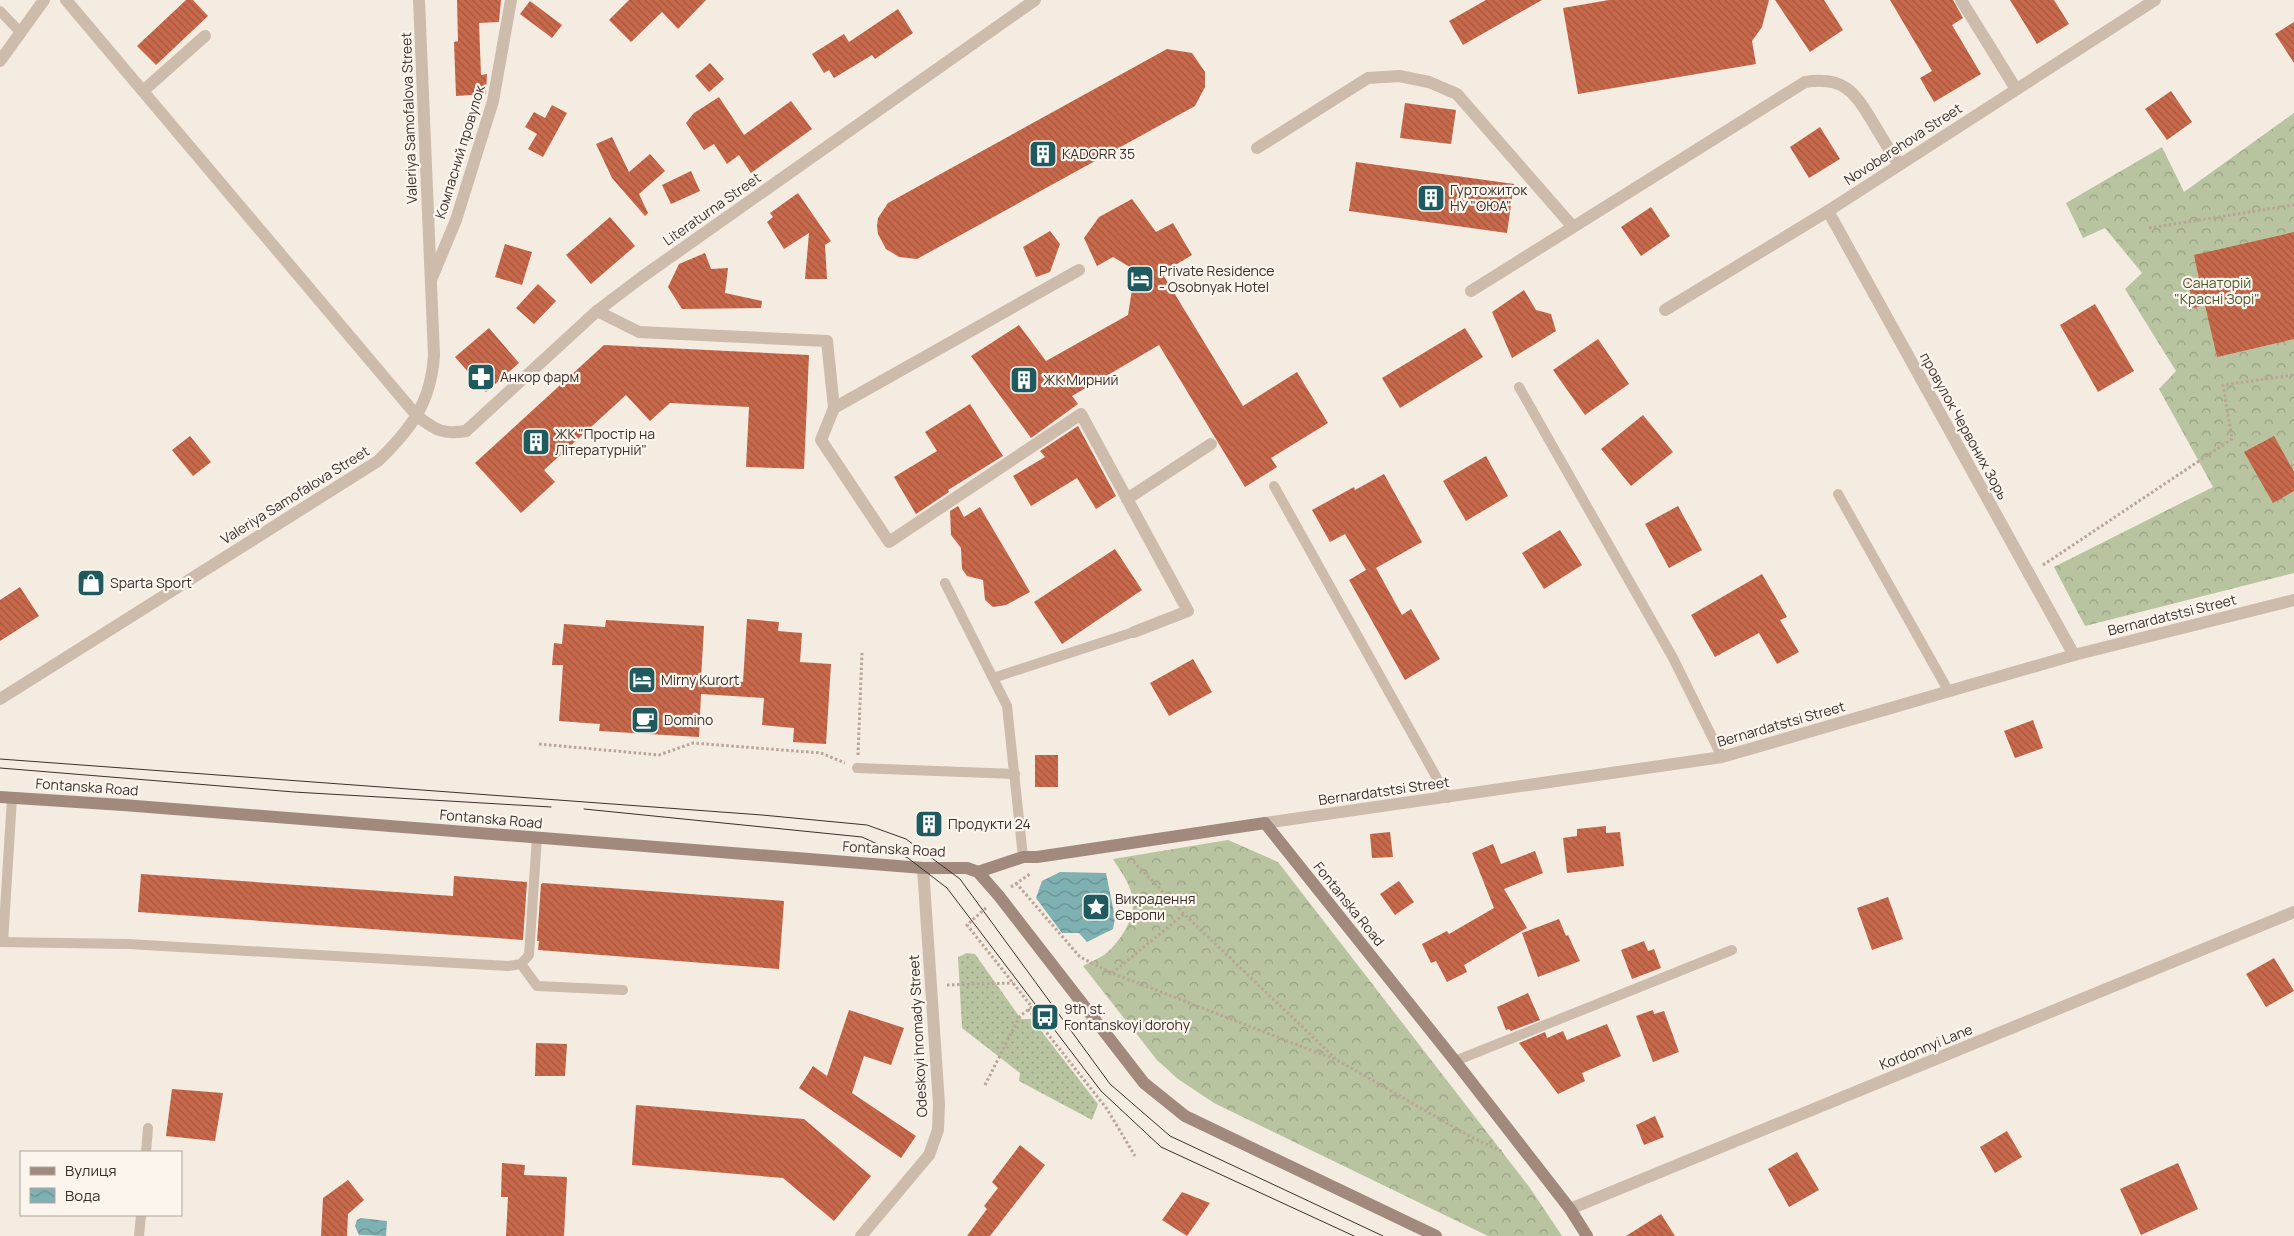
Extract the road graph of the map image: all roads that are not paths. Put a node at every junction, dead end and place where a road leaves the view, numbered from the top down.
1 (44, 0) edge
2 (66, 0) edge
3 (419, 0) edge
4 (511, 0) edge
5 (1035, 0) edge
6 (1961, 0) edge
7 (2155, 0) edge
8 (0, 11) edge
9 (20, 33) junction
10 (205, 36) dead end
11 (0, 61) edge
12 (2016, 89) junction
13 (143, 91) junction
14 (1257, 148) dead end
15 (1899, 165) junction
16 (1828, 211) junction
17 (1573, 227) junction
18 (1079, 270) dead end
19 (431, 280) junction
20 (1471, 291) dead end
21 (1665, 310) dead end
22 (597, 311) junction
23 (1519, 387) dead end
24 (834, 408) junction
25 (417, 416) junction
26 (1211, 444) dead end
27 (1274, 486) dead end
28 (1838, 494) dead end
29 (1127, 499) junction
30 (945, 583) dead end
31 (2294, 600) edge
32 (1134, 632) joint
33 (2074, 655) junction
34 (993, 678) junction
35 (1949, 692) junction
36 (0, 699) edge
37 (1722, 757) junction
38 (857, 768) road end
39 (1014, 774) junction
40 (6, 797) edge
41 (1448, 798) junction
42 (1265, 823) junction
43 (537, 837) junction
44 (1023, 857) junction
45 (924, 868) junction
46 (978, 872) junction
47 (2294, 912) edge
48 (2, 942) edge
49 (1732, 950) dead end
50 (520, 964) junction
51 (623, 990) dead end
52 (1456, 1061) junction
53 (148, 1128) dead end
54 (146, 1151) edge
55 (1570, 1209) junction
56 (141, 1216) edge
57 (139, 1236) edge
58 (861, 1236) edge
59 (1436, 1236) edge
60 (1587, 1236) edge

1 - 9 street
2 - 13 street, Literaturna Street
3 - 19 street, Valeriya Samofalova Street
4 - 19 street, Компасний провулок
5 - 22 street, Literaturna Street
6 - 12 street
7 - 12 street, Novoberehova Street
8 - 9 lane
9 - 11 street
10 - 13 street
12 - 15 street, Novoberehova Street
13 - 25 street, Literaturna Street
14 - 17 street
15 - 16 street, Novoberehova Street
15 - 17 street
16 - 21 street, Novoberehova Street
16 - 33 street, провулок Червоних Зорь
17 - 20 street
18 - 24 street
19 - 25 street, Valeriya Samofalova Street
22 - 24 street
22 - 25 street, Literaturna Street
23 - 37 lane
24 - 29 street
25 - 36 street, Valeriya Samofalova Street
26 - 29 street
27 - 41 lane
28 - 35 lane
29 - 32 street
30 - 34 lane
31 - 33 street, Bernardatstsi Street
32 - 34 lane
33 - 35 street, Bernardatstsi Street
34 - 39 lane
35 - 37 street, Bernardatstsi Street
37 - 41 street, Bernardatstsi Street
38 - 39 lane
39 - 44 lane
40 - 43 main road, Fontanska Road
40 - 48 lane
41 - 42 street, Bernardatstsi Street
42 - 44 main road, Fontanska Road
42 - 52 main road, Fontanska Road
43 - 45 main road, Fontanska Road
43 - 50 lane
44 - 46 main road, Fontanska Road
45 - 46 main road, Fontanska Road
45 - 58 street, Odeskoyi hromady Street
46 - 59 main road
47 - 55 street, Kordonnyi Lane
48 - 50 lane
49 - 52 lane
50 - 51 lane
52 - 55 main road, Fontanska Road
53 - 54 lane
55 - 60 main road, Fontanska Road
56 - 57 lane

